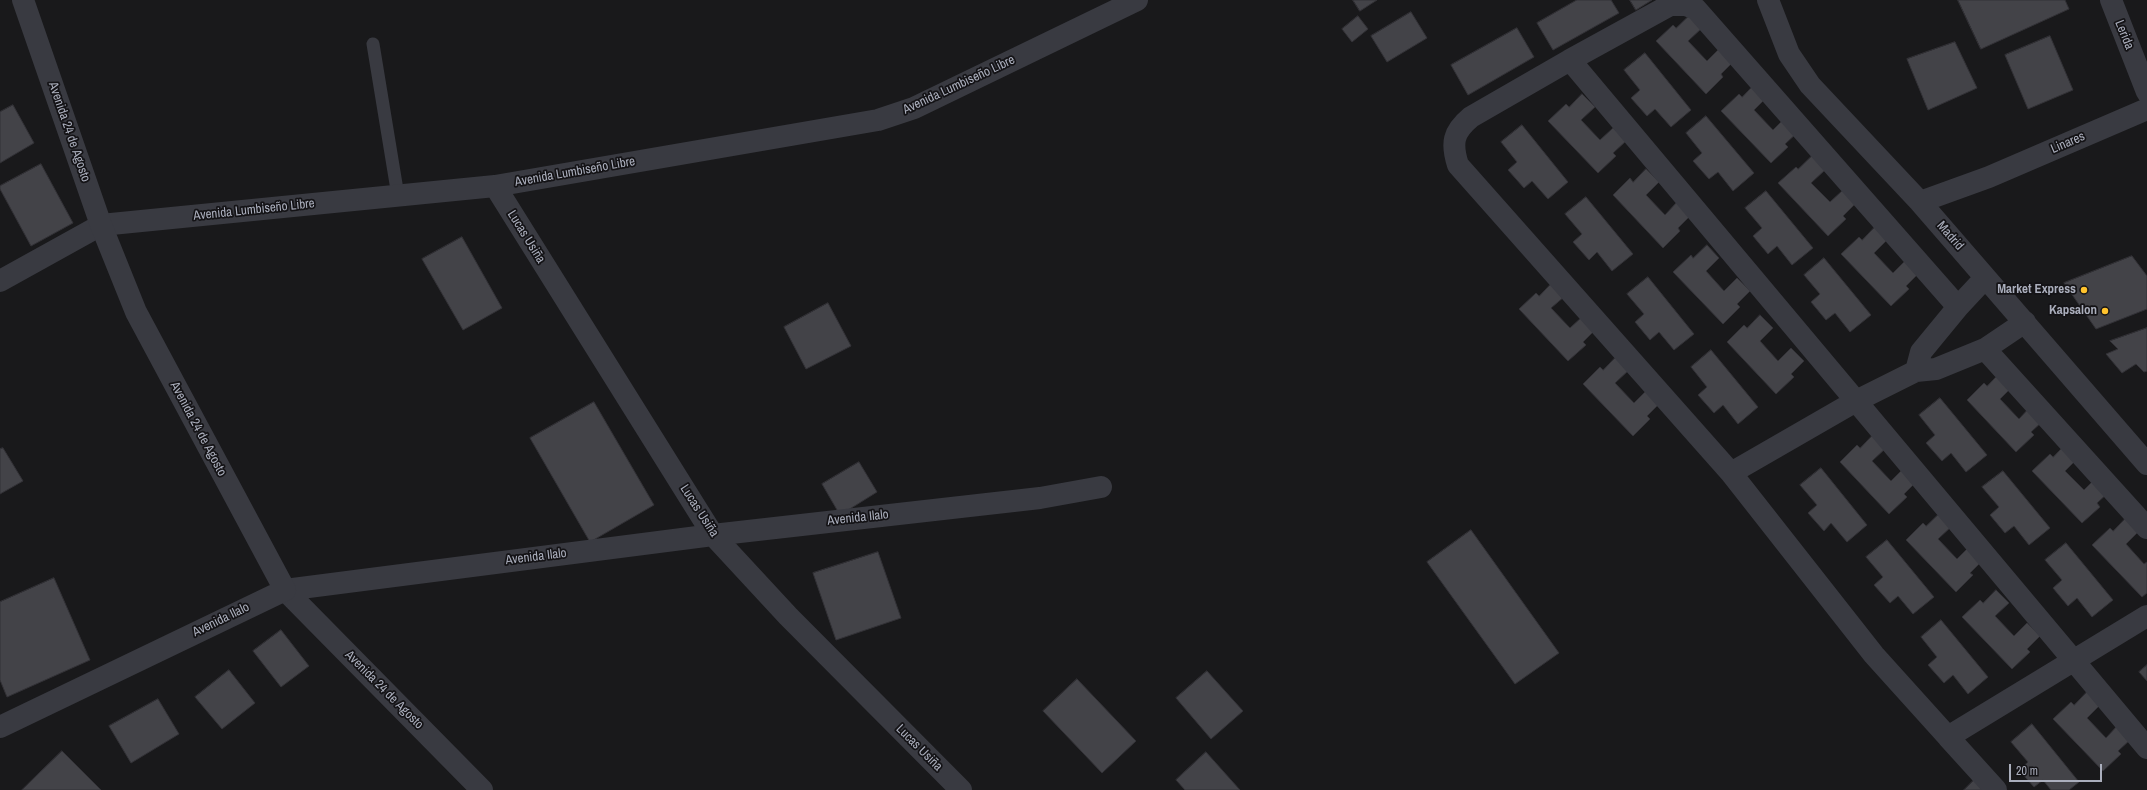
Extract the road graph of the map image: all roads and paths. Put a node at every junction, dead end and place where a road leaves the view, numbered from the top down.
1 (23, 0) edge
2 (1137, 0) edge
3 (1768, 0) edge
4 (2111, 0) edge
5 (373, 44) dead end
6 (1570, 60) junction
7 (2147, 92) edge
8 (2147, 109) edge
9 (495, 186) junction
10 (398, 196) junction
11 (1920, 202) junction
12 (101, 225) junction
13 (1985, 278) junction
14 (0, 281) edge
15 (1958, 307) junction
16 (2025, 322) junction
17 (1985, 349) junction
18 (1916, 371) junction
19 (1856, 401) junction
20 (2147, 464) edge
21 (1731, 473) junction
22 (1100, 487) dead end
23 (2147, 528) edge
24 (713, 535) junction
25 (285, 590) junction
26 (2147, 616) edge
27 (2074, 660) junction
28 (0, 727) edge
29 (1948, 737) junction
30 (2147, 748) edge
31 (482, 790) edge
32 (960, 790) edge
33 (1996, 790) edge

1 - 12 street, Avenida 24 de Agosto
2 - 9 street, Avenida Lumbiseño Libre
3 - 11 street, Madrid
4 - 7 street, Lerida
5 - 10 lane
6 - 15 street
6 - 19 street
6 - 21 street
8 - 11 street, Linares
9 - 10 street, Avenida Lumbiseño Libre
9 - 24 street, Lucas Usiña
10 - 12 street, Avenida Lumbiseño Libre
11 - 13 street, Madrid
12 - 14 street, Avenida Lumbiseño Libre
12 - 25 street, Avenida 24 de Agosto
13 - 15 street
13 - 16 street, Madrid
15 - 18 street
16 - 17 street
16 - 20 street, Madrid
17 - 18 street
17 - 23 street
18 - 19 street
19 - 21 street
19 - 27 street
21 - 29 street
22 - 24 street, Avenida Ilalo
24 - 25 street, Avenida Ilalo
24 - 32 street, Lucas Usiña
25 - 28 street, Avenida Ilalo
25 - 31 street, Avenida 24 de Agosto
26 - 27 street
27 - 29 street
27 - 30 street
29 - 33 street

